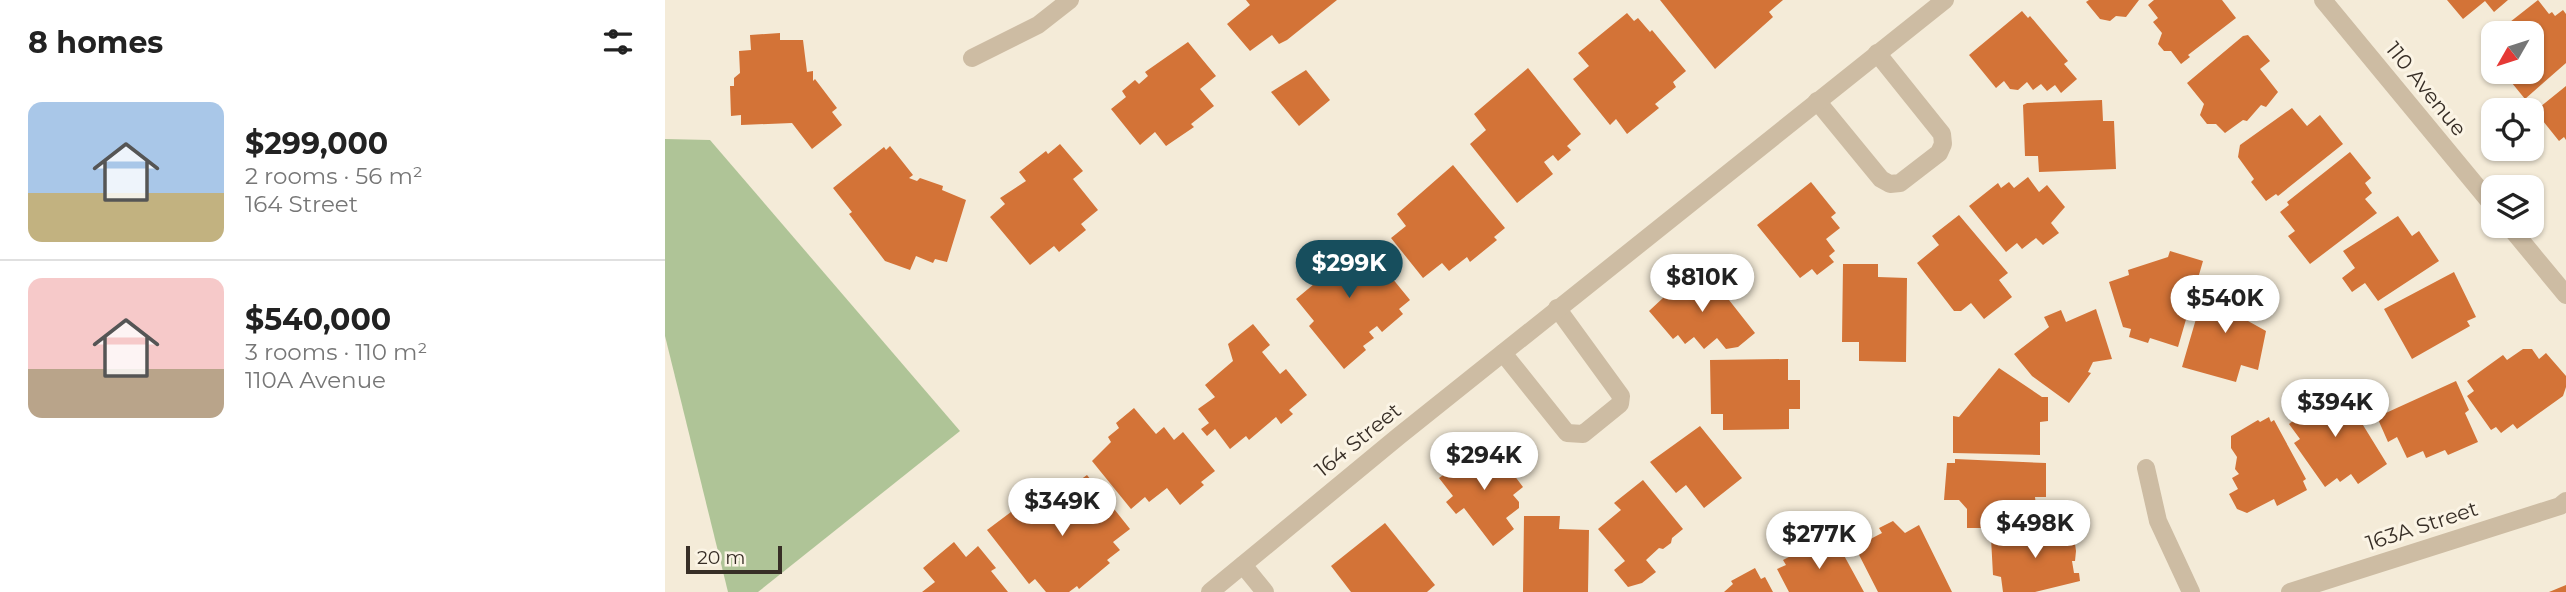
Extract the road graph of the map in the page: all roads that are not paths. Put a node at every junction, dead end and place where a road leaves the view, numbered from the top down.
1 (1070, 0) edge
2 (1945, 0) edge
3 (2323, 0) edge
4 (1877, 53) junction
5 (972, 58) dead end
6 (1817, 101) junction
7 (2481, 192) edge
8 (2519, 238) edge
9 (2566, 295) edge
10 (1557, 308) junction
11 (1503, 354) junction
12 (2147, 468) dead end
13 (2566, 501) edge
14 (1243, 565) junction
15 (1210, 592) edge
16 (1265, 592) edge
17 (2191, 592) edge
18 (2290, 592) edge

1 - 5 street
2 - 4 street, 164 Street
3 - 7 street, 110 Avenue
4 - 6 street, 164 Street
4 - 6 street
6 - 10 street, 164 Street
8 - 9 street
10 - 11 street, 164 Street
10 - 11 street
11 - 14 street, 164 Street
12 - 17 street
13 - 18 street, 163A Street
14 - 15 street, 164 Street
14 - 16 street

